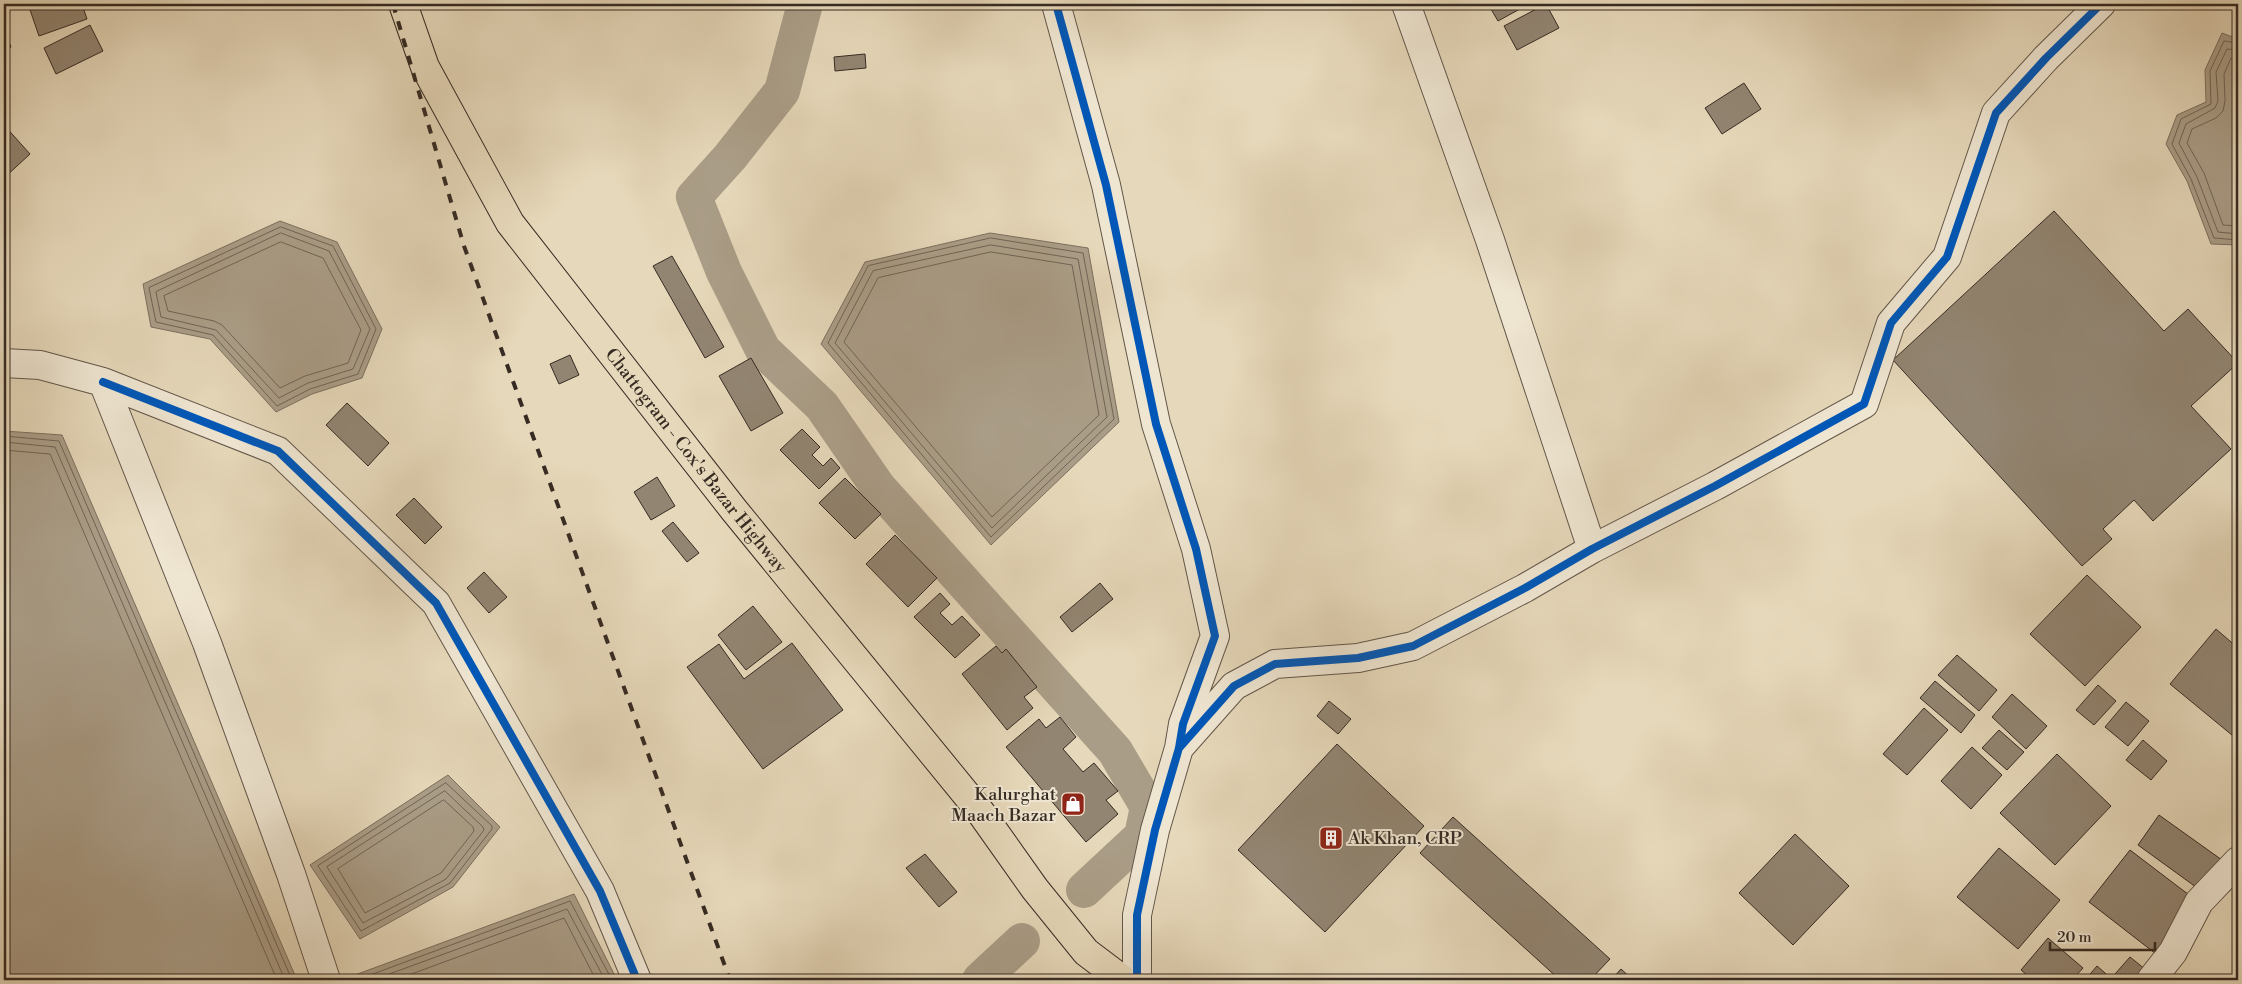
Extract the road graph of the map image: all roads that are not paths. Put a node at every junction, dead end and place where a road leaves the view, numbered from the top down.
1 (403, 4) edge
2 (1056, 4) edge
3 (1406, 4) edge
4 (2101, 4) edge
5 (4, 363) edge
6 (103, 382) junction
7 (1592, 549) junction
8 (1179, 748) junction
9 (2238, 861) edge
10 (1086, 952) junction
11 (2159, 978) edge
12 (326, 980) edge
13 (637, 980) edge
14 (1098, 980) edge
15 (1123, 980) edge
16 (1137, 980) edge

1 - 10 highway, Chattogram - Cox's Bazar Highway
2 - 8 street
3 - 7 street
4 - 7 street
5 - 6 street
6 - 12 street
6 - 13 street
7 - 8 street
8 - 16 street
9 - 11 street
10 - 14 highway
10 - 15 highway

